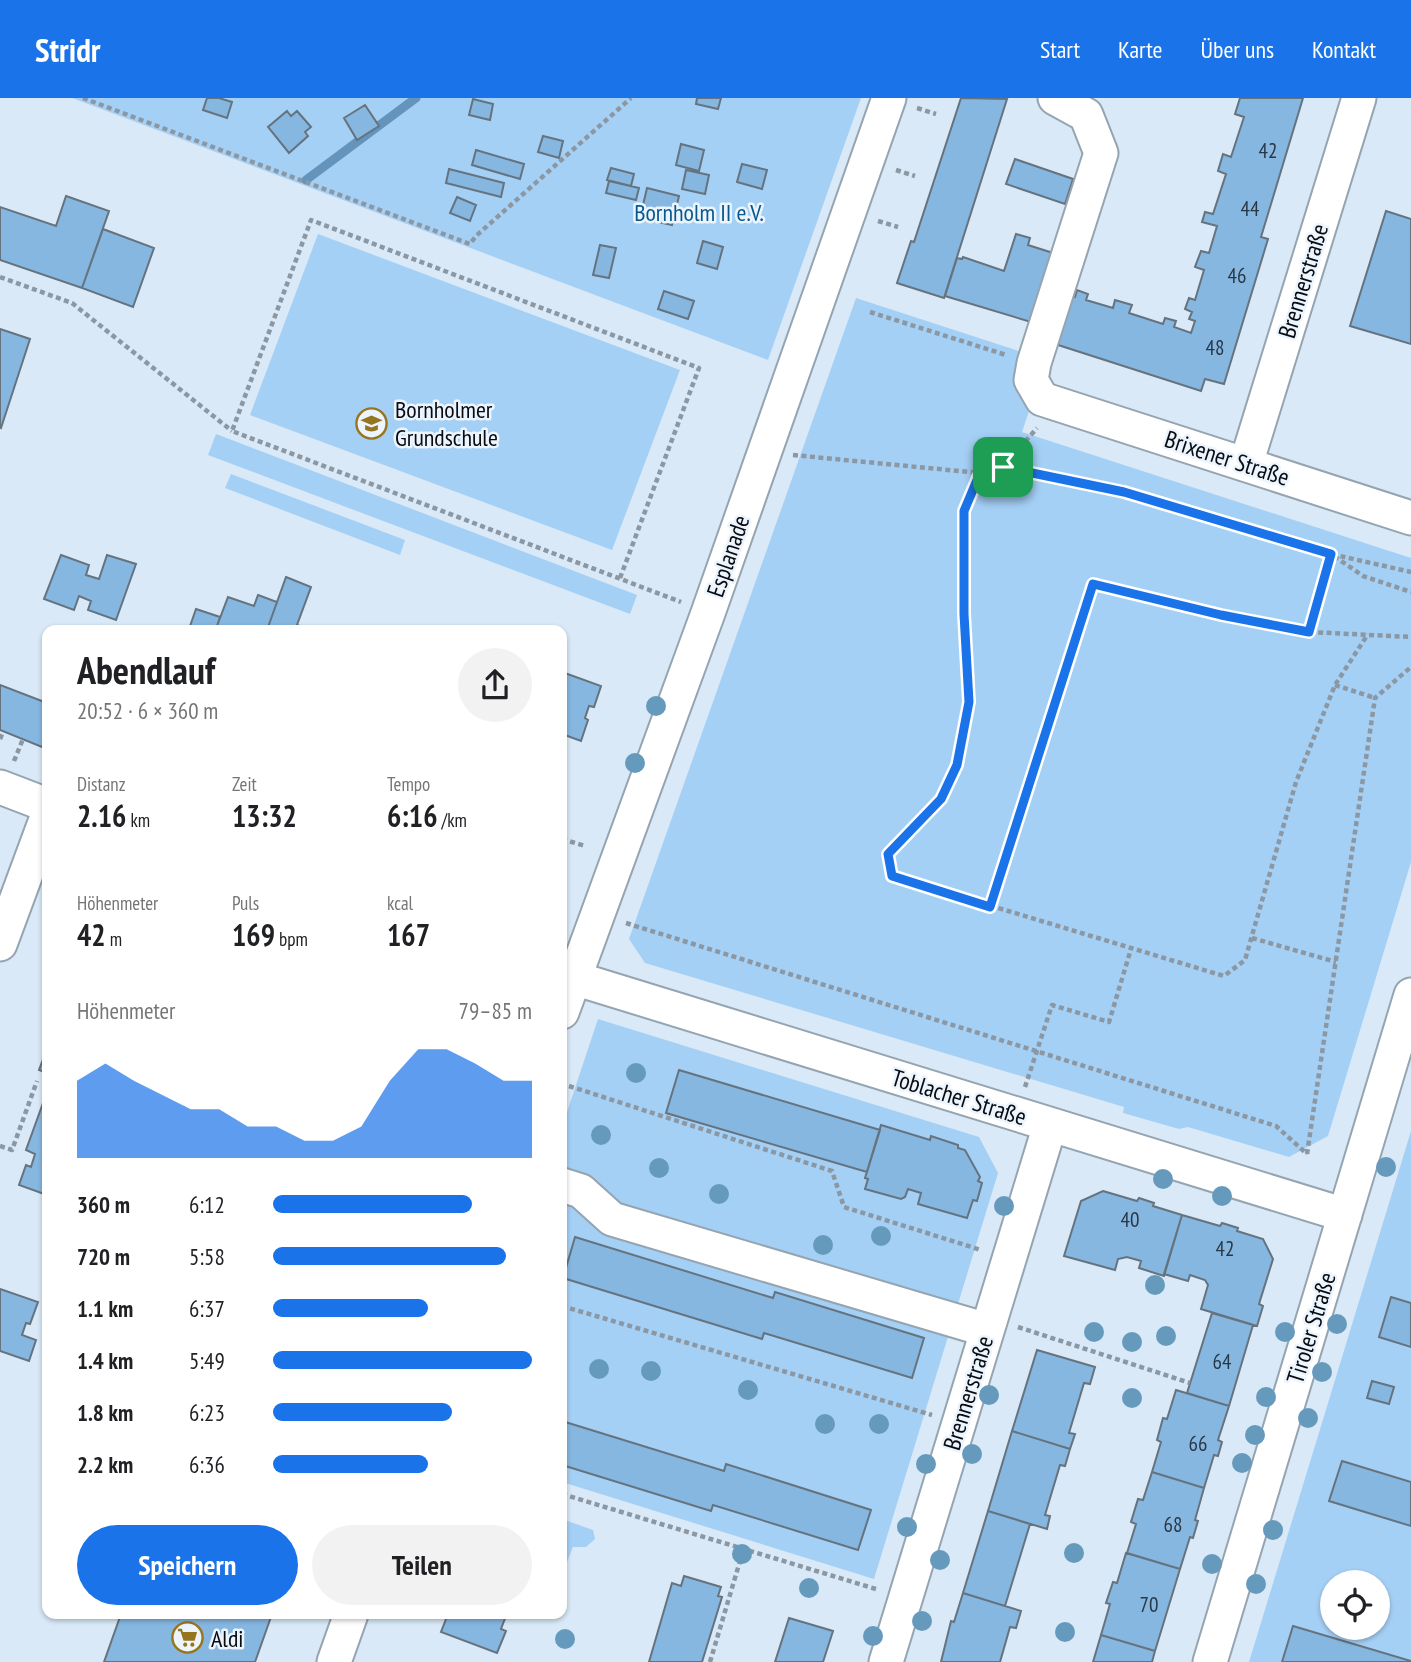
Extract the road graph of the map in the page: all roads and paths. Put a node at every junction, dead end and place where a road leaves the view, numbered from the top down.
1 (83, 98) edge
2 (631, 98) edge
3 (1055, 98) edge
4 (1359, 98) edge
5 (899, 101) edge
6 (936, 114) dead end
7 (889, 167) dead end
8 (915, 176) dead end
9 (872, 220) dead end
10 (898, 227) dead end
11 (0, 277) edge
12 (870, 312) dead end
13 (1034, 363) junction
14 (1052, 402) junction
15 (232, 430) junction
16 (789, 455) dead end
17 (1246, 464) junction
18 (1003, 467) junction
19 (980, 473) junction
20 (1411, 518) edge
21 (1331, 554) junction
22 (1411, 572) edge
23 (620, 579) junction
24 (1411, 592) edge
25 (695, 608) junction
26 (1309, 632) junction
27 (1368, 634) junction
28 (1411, 637) edge
29 (1411, 667) edge
30 (1335, 685) junction
31 (1375, 698) junction
32 (3, 732) dead end
33 (0, 739) edge
34 (23, 739) dead end
35 (6, 777) edge
36 (42, 802) edge
37 (42, 831) edge
38 (567, 841) edge
39 (585, 846) dead end
40 (990, 907) junction
41 (626, 923) dead end
42 (1252, 938) junction
43 (0, 944) edge
44 (1131, 949) junction
45 (1336, 961) junction
46 (574, 978) junction
47 (1411, 995) edge
48 (567, 998) edge
49 (1037, 1052) junction
50 (37, 1081) dead end
51 (569, 1086) dead end
52 (1050, 1125) junction
53 (0, 1146) edge
54 (567, 1187) edge
55 (1345, 1215) junction
56 (982, 1251) dead end
57 (567, 1307) edge
58 (1002, 1328) junction
59 (1190, 1383) dead end
60 (933, 1415) dead end
61 (567, 1496) edge
62 (738, 1548) junction
63 (749, 1550) junction
64 (740, 1561) junction
65 (880, 1590) dead end
66 (349, 1619) edge
67 (334, 1662) edge
68 (710, 1662) edge
69 (886, 1662) edge
70 (1210, 1662) edge

1 - 2 path
3 - 13 street
4 - 17 street, Brennerstraße
5 - 6 path
5 - 25 street, Esplanade
7 - 8 path
9 - 10 path
11 - 15 path
12 - 13 path
13 - 14 street
14 - 17 street, Brixener Straße
14 - 18 path
15 - 23 path
15 - 23 path
16 - 19 path
17 - 20 street, Brixener Straße
18 - 19 path
18 - 21 path
19 - 40 path
21 - 22 path
21 - 24 path
21 - 26 path
23 - 25 path
25 - 46 street, Esplanade
26 - 27 path
26 - 40 path
27 - 28 path
27 - 30 path
29 - 31 path
30 - 31 path
30 - 42 path
31 - 45 path
32 - 33 path
34 - 35 path
35 - 36 street
37 - 43 street
38 - 39 path
40 - 44 path
41 - 49 path
42 - 44 path
42 - 45 path
44 - 49 path
45 - 49 path
46 - 48 street, Esplanade
46 - 52 street, Toblacher Straße
47 - 55 street, Tiroler Straße
50 - 53 path
51 - 56 path
52 - 55 street, Toblacher Straße
52 - 58 street, Brennerstraße
54 - 58 street
55 - 70 street, Tiroler Straße
57 - 60 path
58 - 59 path
58 - 69 street, Brennerstraße
61 - 62 path
62 - 63 path
62 - 64 path
63 - 64 path
63 - 65 path
64 - 68 path
66 - 67 street

